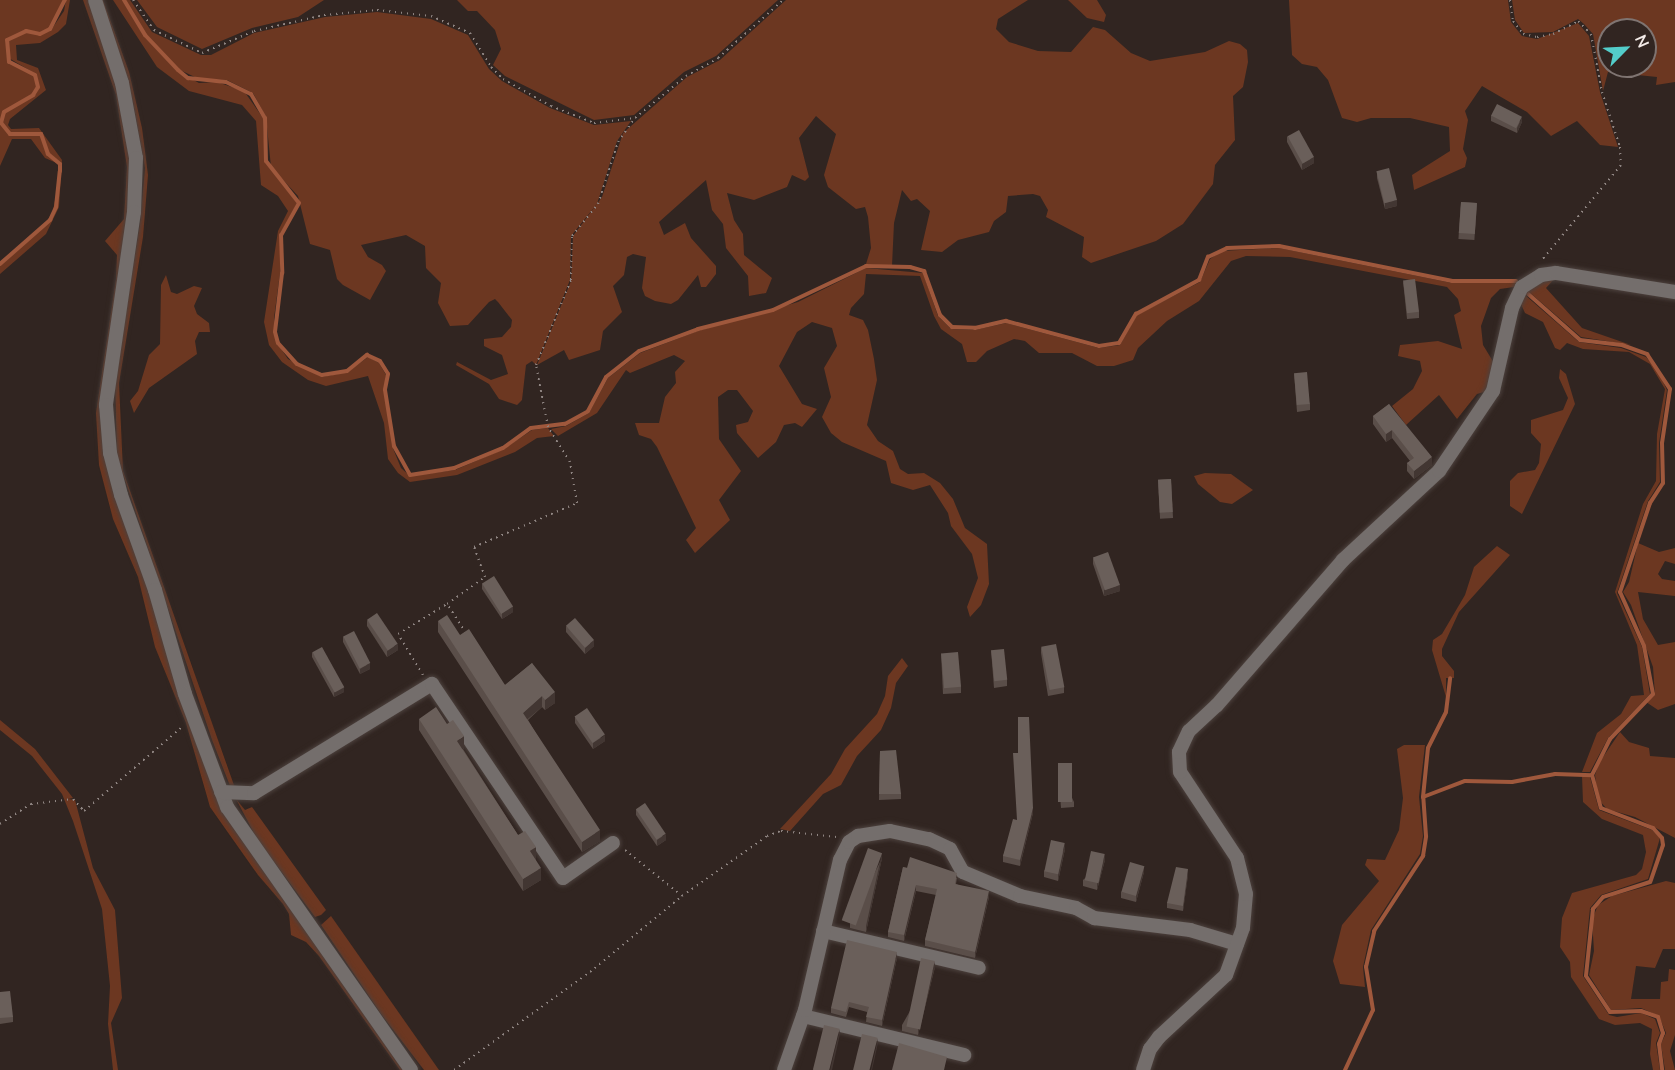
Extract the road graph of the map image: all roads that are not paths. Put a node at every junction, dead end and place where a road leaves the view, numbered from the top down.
1 (95, 0) edge
2 (1675, 292) edge
3 (221, 792) junction
4 (613, 843) road end
5 (823, 931) junction
6 (1237, 944) junction
7 (979, 968) dead end
8 (803, 1016) junction
9 (964, 1055) dead end
10 (411, 1070) edge
11 (784, 1070) edge
12 (1143, 1070) edge

1 - 3 street
2 - 6 street
3 - 4 street
3 - 10 street
5 - 6 street
5 - 7 street
5 - 8 street
6 - 12 street
8 - 9 street
8 - 11 street

